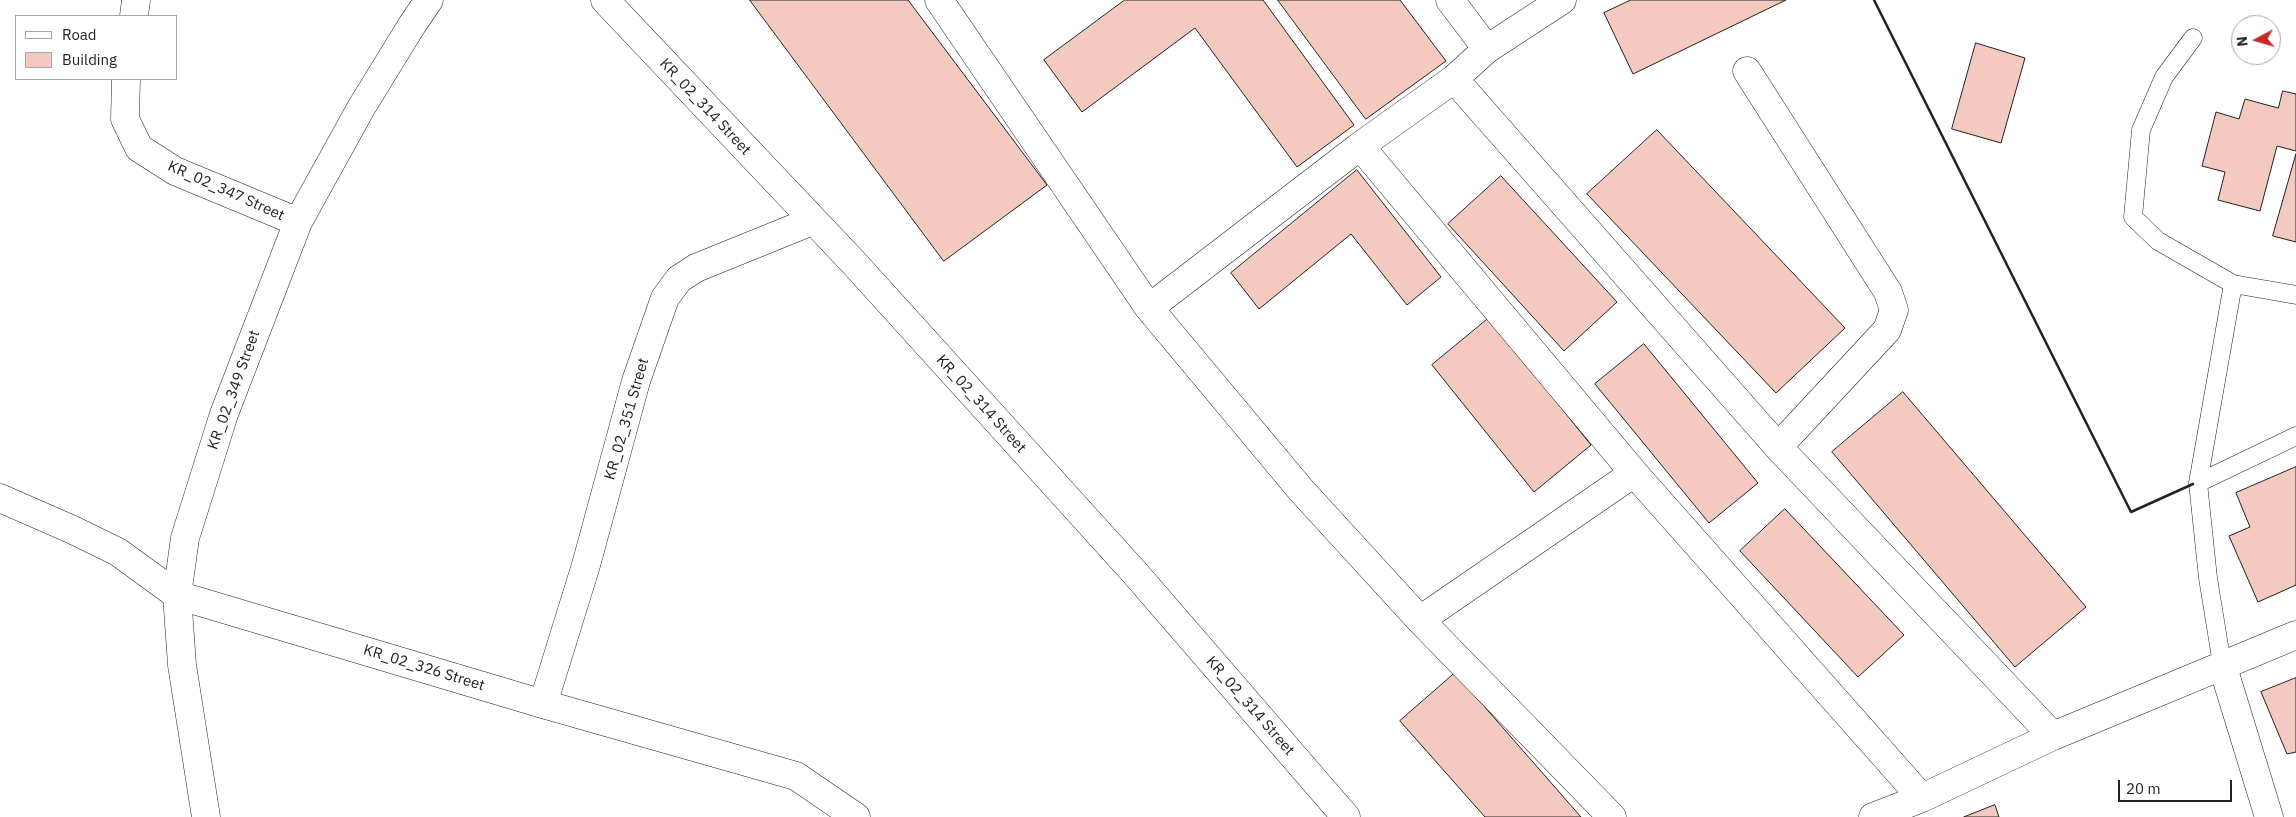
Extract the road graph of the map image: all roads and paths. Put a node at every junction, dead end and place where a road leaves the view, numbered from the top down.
1 (136, 0) edge
2 (429, 0) edge
3 (605, 0) edge
4 (939, 0) edge
5 (1450, 0) edge
6 (1562, 0) edge
7 (134, 15) edge
8 (2194, 38) dead end
9 (1487, 49) junction
10 (1747, 71) dead end
11 (1454, 79) junction
12 (126, 80) edge
13 (1360, 146) junction
14 (812, 221) junction
15 (298, 222) junction
16 (2233, 284) junction
17 (2296, 295) edge
18 (1149, 308) junction
19 (2296, 436) edge
20 (1778, 447) junction
21 (1634, 473) junction
22 (2198, 483) junction
23 (0, 498) edge
24 (177, 594) junction
25 (1420, 620) junction
26 (2296, 634) edge
27 (2222, 664) junction
28 (543, 704) junction
29 (2053, 736) junction
30 (1922, 798) junction
31 (206, 817) edge
32 (856, 817) edge
33 (1346, 817) edge
34 (1612, 817) edge
35 (1873, 817) edge
36 (2269, 817) edge

1 - 7 street
2 - 15 street, KR_02_349 Street
3 - 14 street, KR_02_314 Street
4 - 18 street
5 - 9 street
6 - 9 street
8 - 16 lane
9 - 11 street
10 - 20 street
11 - 13 street
11 - 20 street
12 - 15 street, KR_02_347 Street
13 - 18 street
13 - 21 street
14 - 28 street, KR_02_351 Street
14 - 33 street, KR_02_314 Street
15 - 24 street, KR_02_349 Street
16 - 17 lane
16 - 22 lane
18 - 25 street
19 - 22 lane
20 - 29 street
21 - 25 street
21 - 30 street
22 - 27 lane
23 - 24 street, KR_02_326 Street
24 - 28 street, KR_02_326 Street
24 - 31 street, KR_02_349 Street
25 - 34 street
26 - 27 street
27 - 29 street
27 - 36 street
28 - 32 street, KR_02_326 Street
29 - 30 street
30 - 35 street

